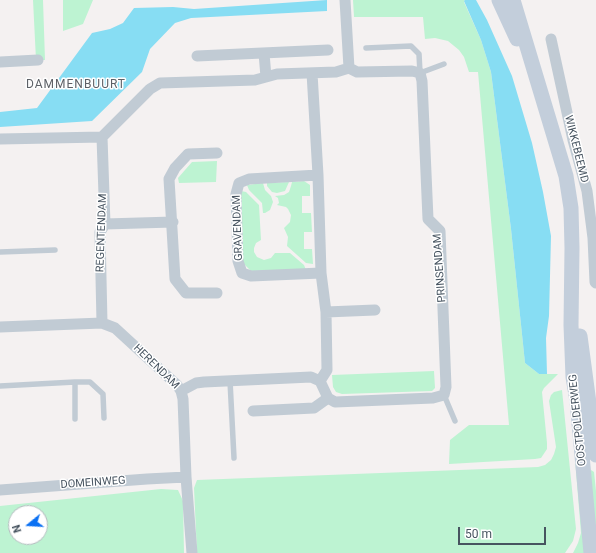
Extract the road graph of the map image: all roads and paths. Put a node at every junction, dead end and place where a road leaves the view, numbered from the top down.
1 (345, 0) edge
2 (499, 0) edge
3 (513, 0) edge
4 (551, 39) dead end
5 (366, 48) dead end
6 (328, 50) dead end
7 (264, 53) junction
8 (197, 56) dead end
9 (38, 60) dead end
10 (0, 62) edge
11 (444, 64) dead end
12 (531, 64) junction
13 (349, 68) junction
14 (312, 73) junction
15 (420, 73) junction
16 (266, 77) junction
17 (102, 137) junction
18 (0, 139) edge
19 (217, 153) dead end
20 (318, 175) junction
21 (591, 190) edge
22 (173, 222) junction
23 (105, 224) junction
24 (55, 250) dead end
25 (0, 252) edge
26 (321, 273) junction
27 (596, 283) edge
28 (217, 293) dead end
29 (375, 310) dead end
30 (326, 312) junction
31 (102, 323) junction
32 (0, 327) edge
33 (585, 375) edge
34 (230, 381) junction
35 (320, 381) junction
36 (75, 382) junction
37 (0, 386) edge
38 (181, 391) junction
39 (444, 395) junction
40 (328, 398) junction
41 (253, 411) dead end
42 (104, 418) dead end
43 (75, 419) dead end
44 (455, 421) dead end
45 (596, 455) edge
46 (234, 458) dead end
47 (186, 477) junction
48 (0, 490) edge
49 (192, 553) edge
50 (591, 553) edge

1 - 13 street
2 - 12 street, OOSTPOLDERWEG
3 - 12 street, OOSTPOLDERWEG
4 - 21 street, WIKKEBEEMD
5 - 15 lane, PRINSENDAM
6 - 7 street
7 - 8 street
7 - 16 street
9 - 10 street
11 - 15 lane
12 - 33 street, OOSTPOLDERWEG
13 - 14 street
13 - 15 street
14 - 16 street
14 - 20 street
15 - 39 street, PRINSENDAM
16 - 17 street
17 - 18 street
17 - 23 street, REGENTENDAM
19 - 22 street
20 - 26 street
20 - 26 street, GRAVENDAM
21 - 27 street, WIKKEBEEMD
22 - 23 street
22 - 28 street
23 - 31 street, REGENTENDAM
24 - 25 lane
26 - 30 street
29 - 30 street
30 - 35 street
31 - 32 street, HERENDAM
31 - 38 street, HERENDAM
33 - 45 street, OOSTPOLDERWEG
33 - 50 street, OOSTPOLDERWEG
34 - 35 street
34 - 38 street
34 - 46 lane
35 - 40 street
36 - 37 lane
36 - 42 lane
36 - 43 lane
38 - 47 street, HERENDAM
39 - 40 street
39 - 44 lane, PRINSENDAM
40 - 41 street
47 - 48 street, DOMEINWEG
47 - 49 street, HERENDAM

